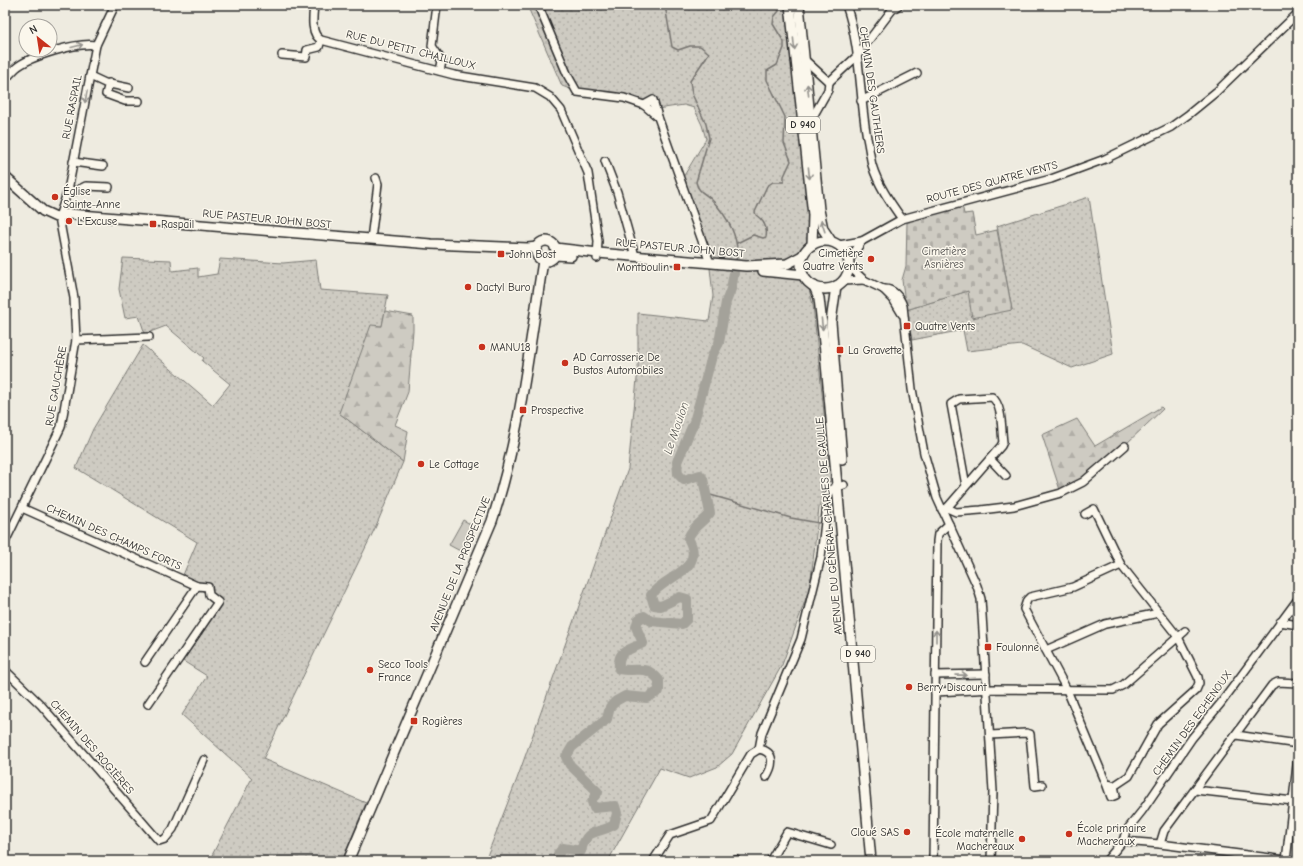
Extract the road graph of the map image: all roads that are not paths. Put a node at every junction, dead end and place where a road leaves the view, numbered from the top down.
1 (115, 5) edge
2 (314, 5) edge
3 (437, 5) edge
4 (538, 5) edge
5 (790, 5) edge
6 (799, 5) edge
7 (846, 5) edge
8 (899, 5) edge
9 (1298, 13) edge
10 (321, 40) junction
11 (96, 46) junction
12 (282, 55) dead end
13 (856, 57) junction
14 (805, 60) junction
15 (440, 71) junction
16 (917, 73) dead end
17 (90, 76) junction
18 (5, 80) edge
19 (830, 82) junction
20 (108, 83) junction
21 (129, 88) dead end
22 (139, 101) dead end
23 (861, 101) junction
24 (811, 120) junction
25 (605, 161) dead end
26 (73, 162) junction
27 (102, 166) dead end
28 (5, 177) edge
29 (376, 178) dead end
30 (109, 187) dead end
31 (68, 190) junction
32 (59, 217) junction
33 (902, 219) junction
34 (371, 239) junction
35 (862, 241) junction
36 (835, 243) junction
37 (812, 245) junction
38 (555, 251) junction
39 (538, 254) junction
40 (598, 256) junction
41 (635, 256) junction
42 (802, 256) junction
43 (710, 263) junction
44 (849, 263) junction
45 (728, 267) junction
46 (746, 268) junction
47 (803, 275) junction
48 (864, 280) junction
49 (839, 284) junction
50 (814, 286) junction
51 (883, 289) junction
52 (903, 316) junction
53 (149, 337) dead end
54 (76, 340) junction
55 (1124, 446) dead end
56 (990, 459) junction
57 (1006, 476) dead end
58 (841, 485) junction
59 (966, 486) junction
60 (22, 508) junction
61 (945, 509) junction
62 (1085, 514) dead end
63 (949, 524) junction
64 (5, 542) edge
65 (1122, 565) junction
66 (197, 586) junction
67 (1298, 599) edge
68 (1159, 613) junction
69 (1280, 622) junction
70 (1298, 625) edge
71 (1185, 631) dead end
72 (1178, 637) junction
73 (1046, 650) junction
74 (145, 662) dead end
75 (5, 670) edge
76 (986, 674) junction
77 (935, 675) junction
78 (1298, 684) edge
79 (987, 690) junction
80 (1067, 690) junction
81 (936, 692) junction
82 (148, 704) dead end
83 (990, 735) junction
84 (1236, 735) junction
85 (1298, 744) edge
86 (759, 749) junction
87 (1298, 756) edge
88 (204, 760) dead end
89 (766, 777) dead end
90 (1106, 783) junction
91 (1042, 785) dead end
92 (1114, 786) junction
93 (1195, 790) junction
94 (1293, 802) junction
95 (1123, 841) junction
96 (1160, 844) junction
97 (831, 845) dead end
98 (1286, 860) edge
99 (348, 861) edge
100 (654, 861) edge
101 (770, 861) edge
102 (871, 861) edge
103 (876, 861) edge
104 (933, 861) edge
105 (991, 861) edge
106 (1106, 861) edge

1 - 11 street, RUE RASPAIL
2 - 10 street
3 - 15 street
4 - 43 street
5 -> 37 main road, D 940
6 - 14 main road, D 940
7 - 13 street, CHEMIN DES GAUTHIERS
8 - 13 street
9 - 33 street, ROUTE DES QUATRE VENTS
10 - 12 street
10 - 15 street, RUE DU PETIT CHAILLOUX
11 - 17 street, RUE RASPAIL
18 -> 11 street
13 - 19 street
13 - 23 street, CHEMIN DES GAUTHIERS
14 - 19 street
24 -> 14 main road, D 940
15 - 40 street, RUE DU PETIT CHAILLOUX
16 - 23 street
17 - 20 street
17 -> 26 street, RUE RASPAIL
19 - 24 street
20 - 21 street
20 - 22 street
23 - 33 street, CHEMIN DES GAUTHIERS
36 -> 24 main road, D 940
25 - 41 street
26 - 27 street
26 - 31 street, RUE RASPAIL
28 - 32 main road
29 - 34 street
30 - 31 street
31 - 32 street, RUE RASPAIL
32 - 34 main road, RUE PASTEUR JOHN BOST
32 - 54 street, RUE GAUCHÈRE
33 - 35 street, ROUTE DES QUATRE VENTS
34 - 39 main road, RUE PASTEUR JOHN BOST
35 - 36 street
35 - 44 street
36 - 37 main road
36 - 44 main road
37 - 42 main road
38 - 39 main road
38 - 39 main road, RUE PASTEUR JOHN BOST
38 - 40 main road, RUE PASTEUR JOHN BOST
39 - 99 main road, AVENUE DE LA PROSPECTIVE
40 - 41 main road, RUE PASTEUR JOHN BOST
40 - 45 main road, RUE PASTEUR JOHN BOST
41 - 43 main road, RUE PASTEUR JOHN BOST
42 - 46 main road, RUE PASTEUR JOHN BOST
42 - 47 main road
43 - 45 main road, RUE PASTEUR JOHN BOST
44 - 48 street
44 - 49 main road, AVENUE DU GÉNÉRAL CHARLES DE GAULLE
45 - 46 main road, RUE PASTEUR JOHN BOST
46 - 47 main road, RUE PASTEUR JOHN BOST
47 - 50 main road, AVENUE DU GÉNÉRAL CHARLES DE GAULLE
48 - 49 street
48 - 51 street
49 - 50 main road
49 - 58 main road, AVENUE DU GÉNÉRAL CHARLES DE GAULLE / D 940
50 -> 58 main road, AVENUE DU GÉNÉRAL CHARLES DE GAULLE / D 940
51 - 52 street
51 - 52 street
52 - 61 street
53 - 54 street, RUE GAUCHÈRE
54 - 60 street, RUE GAUCHÈRE
55 - 61 street
56 - 57 street
56 - 59 street
56 - 59 street
58 - 86 street
58 - 102 main road, AVENUE DU GÉNÉRAL CHARLES DE GAULLE / D 940
58 - 103 main road, AVENUE DU GÉNÉRAL CHARLES DE GAULLE / D 940
59 - 61 street
60 - 64 street, RUE GAUCHÈRE
60 - 66 street, CHEMIN DES CHAMPS FORTS
61 - 63 street
62 - 65 street
63 - 76 street
77 -> 63 street
65 - 68 street
65 - 73 street
66 - 74 street
66 - 82 street, CHEMIN DES CHAMPS FORTS
67 - 69 street, CHEMIN DES ECHENOUX
68 - 72 street
68 - 73 street
69 - 70 street
69 - 95 street, CHEMIN DES ECHENOUX
71 - 72 street
72 - 80 street
72 - 92 street
73 - 80 street
75 - 88 street, CHEMIN DES ROGIÈRES
77 -> 76 street
76 - 79 street
77 - 81 street
78 - 84 street
79 - 80 street
79 - 81 street
79 - 83 street
80 - 90 street
81 - 104 street
83 - 91 street
83 - 105 street
84 - 85 street
84 - 93 street
86 - 89 street
86 - 100 street
87 - 94 street
90 - 92 street
90 - 92 street
93 - 94 street
93 - 96 street
94 - 98 street
95 - 96 street
95 - 106 street, CHEMIN DES ECHENOUX
96 - 98 street
97 - 101 street

